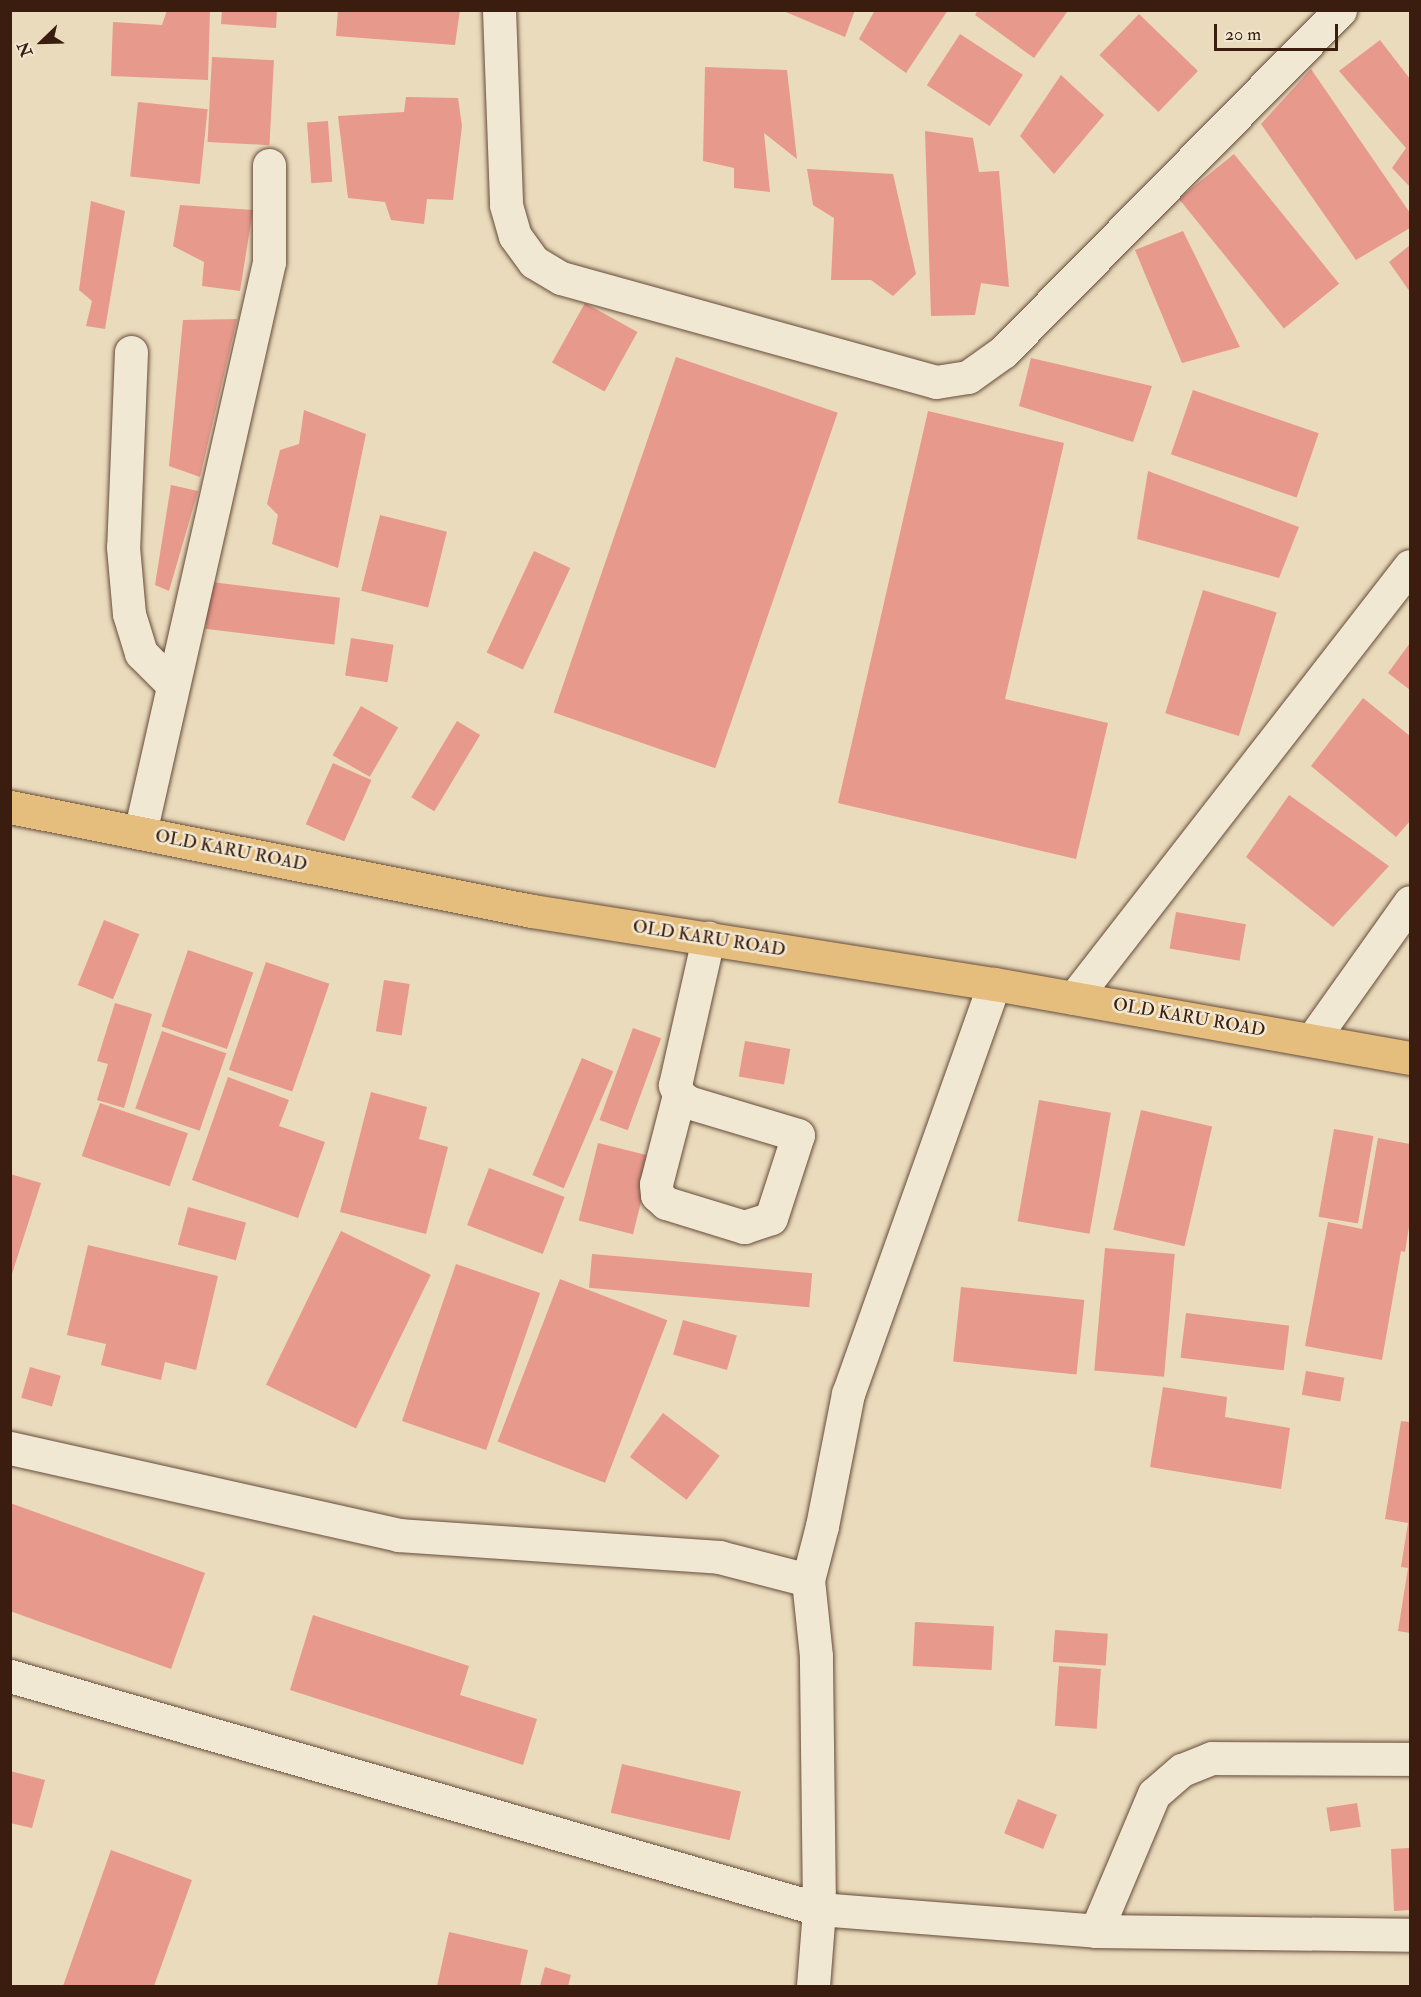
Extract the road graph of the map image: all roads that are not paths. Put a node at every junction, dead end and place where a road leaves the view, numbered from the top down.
1 (499, 10) edge
2 (1340, 10) edge
3 (269, 165) dead end
4 (131, 352) dead end
5 (1410, 566) edge
6 (173, 685) junction
7 (10, 807) edge
8 (140, 833) junction
9 (1410, 902) edge
10 (708, 938) junction
11 (994, 984) junction
12 (1074, 998) junction
13 (1312, 1040) junction
14 (1410, 1058) edge
15 (679, 1095) junction
16 (10, 1448) edge
17 (808, 1580) junction
18 (10, 1677) edge
19 (1410, 1759) edge
20 (819, 1909) junction
21 (1096, 1931) junction
22 (1410, 1935) edge
23 (813, 1986) edge

1 - 2 street
3 - 6 street
4 - 6 street
5 - 12 street
6 - 8 street
7 - 8 main road, OLD KARU ROAD
8 - 10 main road, OLD KARU ROAD
9 - 13 street
10 - 11 main road, OLD KARU ROAD
10 - 15 street
11 - 12 main road, OLD KARU ROAD
11 - 17 street
12 - 13 main road, OLD KARU ROAD
13 - 14 main road, OLD KARU ROAD
15 - 15 street
16 - 17 street
17 - 20 street
18 - 20 street
19 - 21 street
20 - 21 street
20 - 23 street
21 - 22 street

